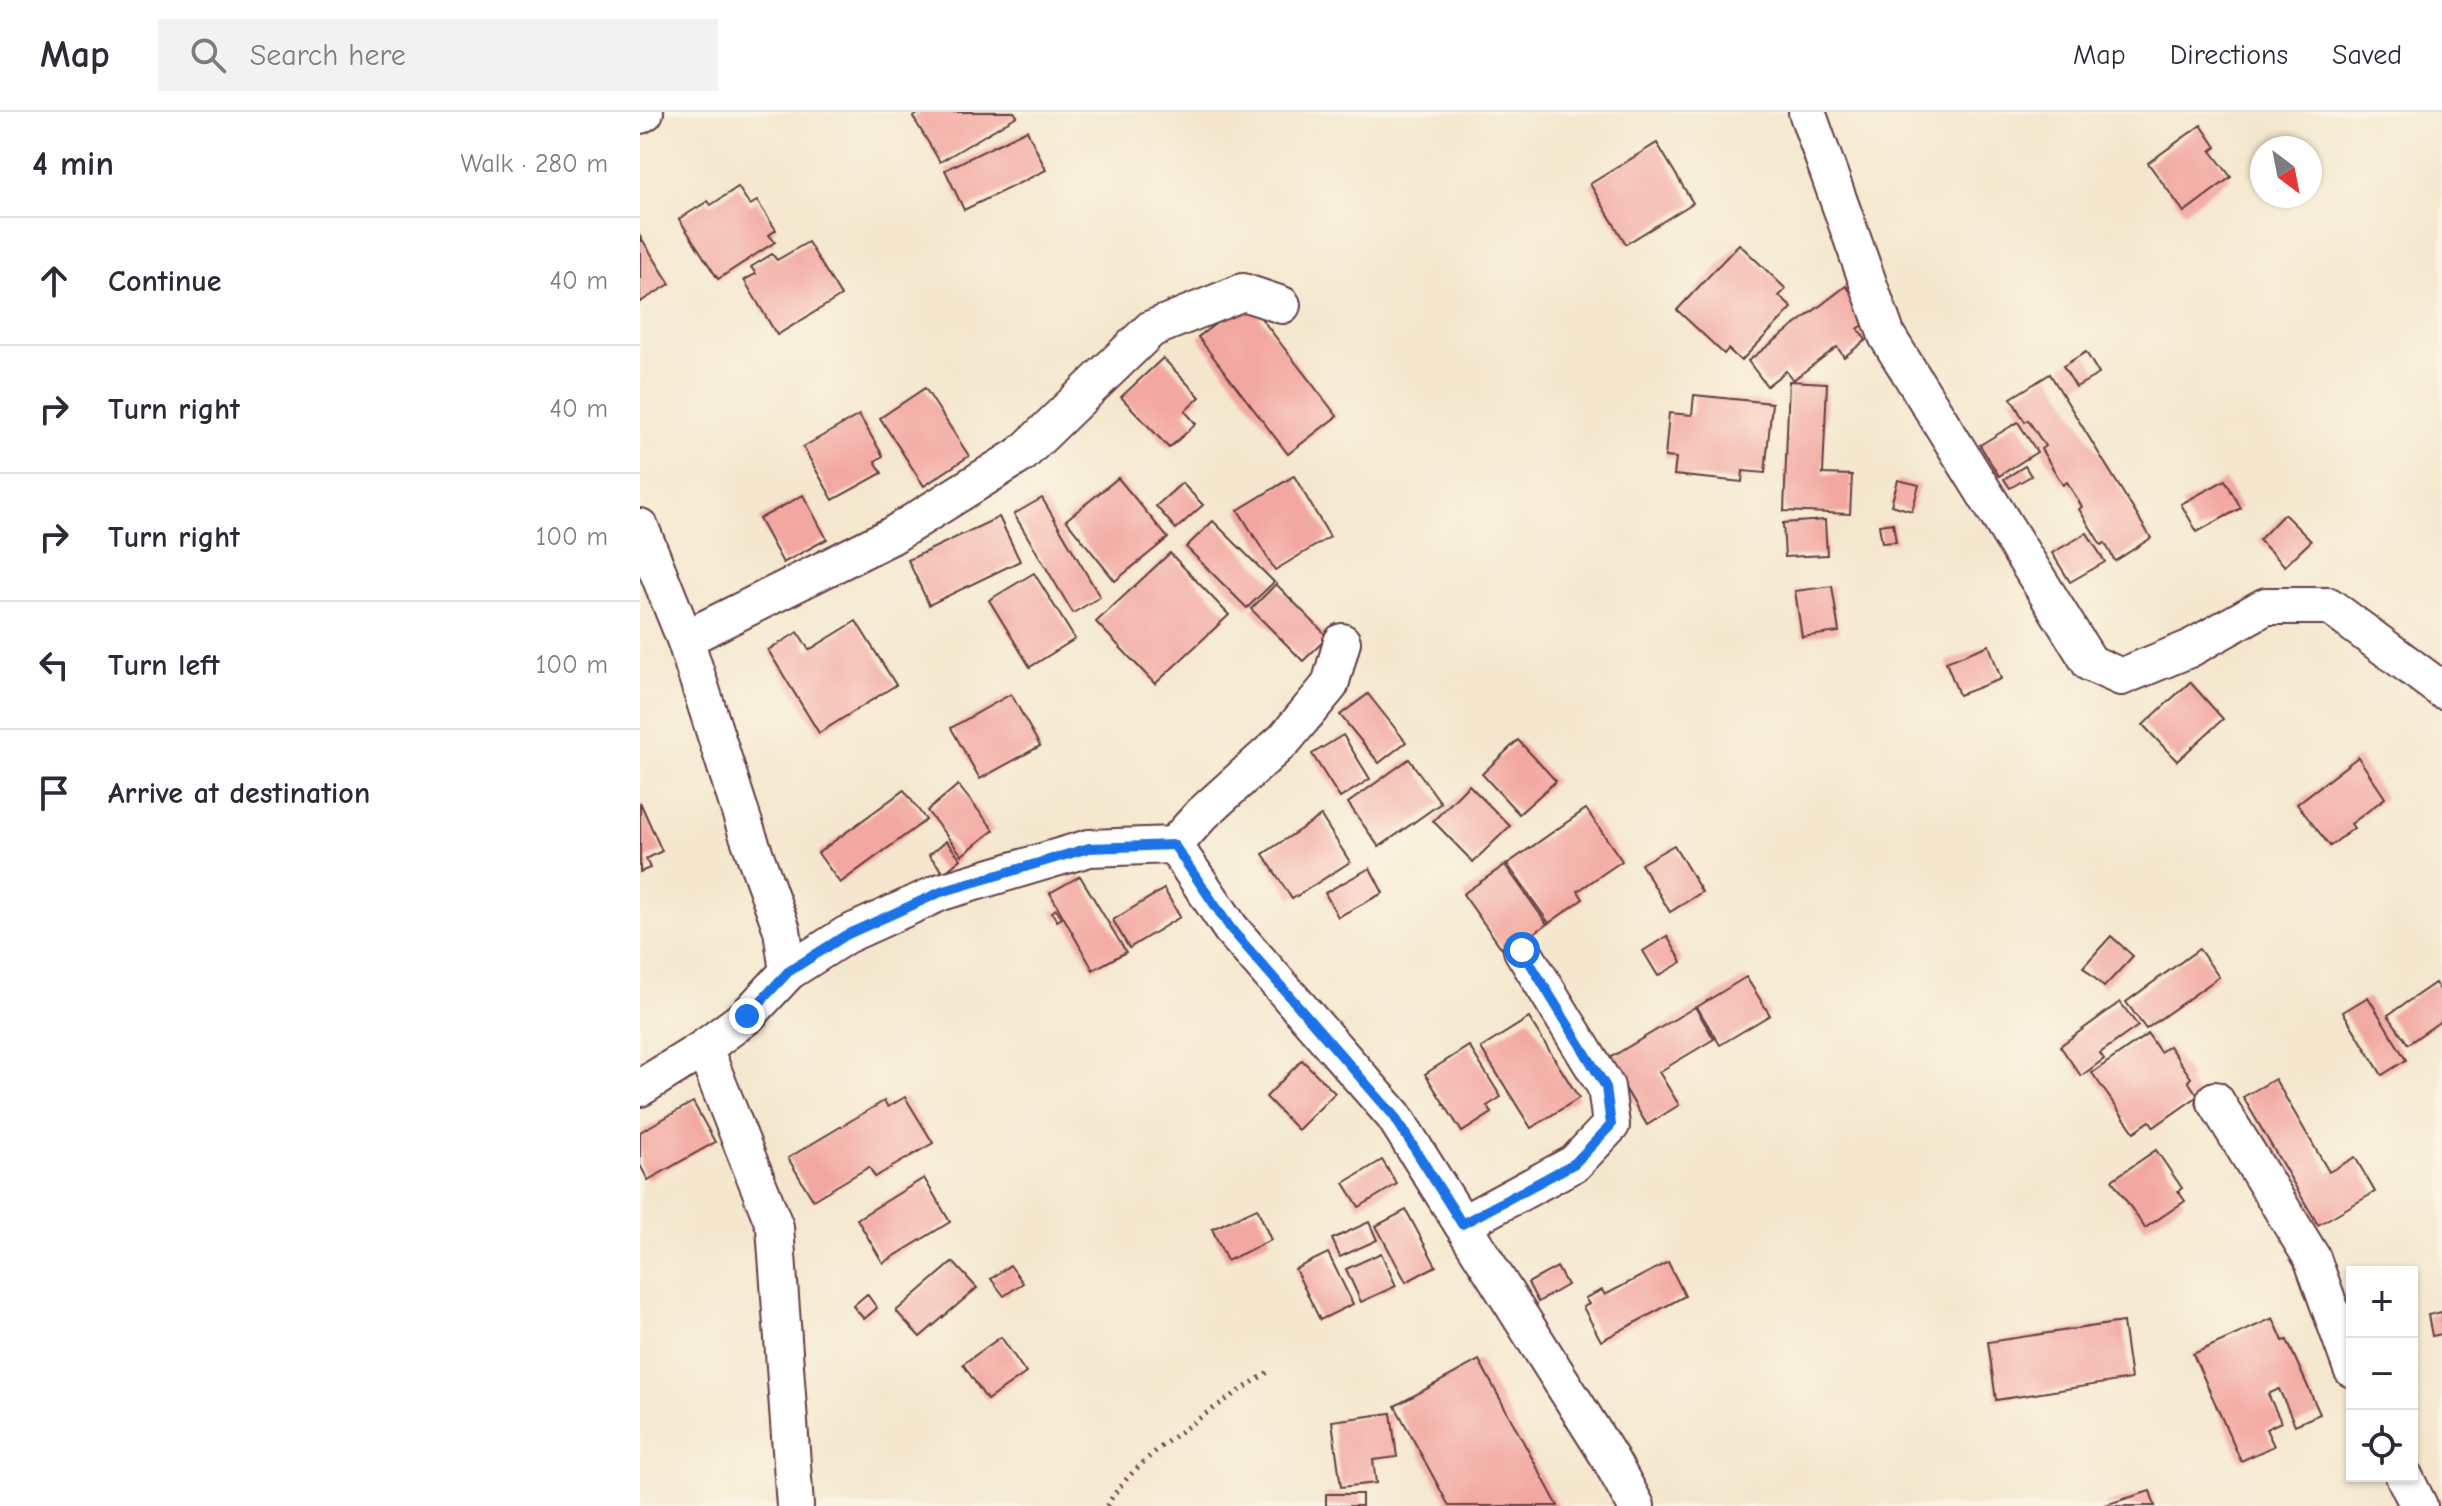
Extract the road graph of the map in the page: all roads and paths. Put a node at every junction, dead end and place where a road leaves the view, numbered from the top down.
1 (1807, 112) edge
2 (1282, 305) dead end
3 (640, 527) edge
4 (647, 568) edge
5 (685, 639) junction
6 (1342, 642) dead end
7 (2442, 690) edge
8 (1174, 845) junction
9 (1522, 950) dead end
10 (788, 972) junction
11 (704, 1048) junction
12 (640, 1088) edge
13 (2215, 1100) dead end
14 (1462, 1224) junction
15 (2346, 1352) edge
16 (1271, 1370) dead end
17 (2407, 1482) edge
18 (795, 1506) edge
19 (1107, 1506) edge
20 (1636, 1506) edge
21 (2419, 1506) edge

1 - 7 street
2 - 5 street
3 - 4 street
4 - 5 street
5 - 10 street
6 - 8 street
8 - 10 street
8 - 14 street
9 - 14 street
10 - 11 street
11 - 12 street
11 - 18 street
13 - 15 street
14 - 20 street
16 - 19 path
17 - 21 street

